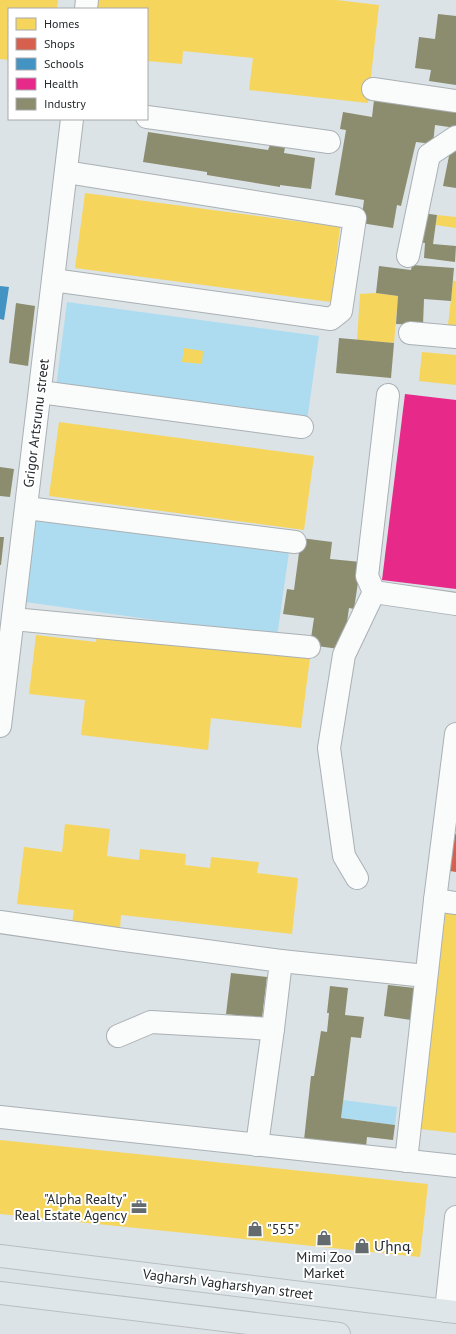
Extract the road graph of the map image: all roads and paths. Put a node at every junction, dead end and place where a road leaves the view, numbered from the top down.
1 (373, 89) dead end
2 (456, 101) edge
3 (148, 117) edge
4 (72, 120) edge
5 (456, 137) edge
6 (328, 142) dead end
7 (66, 172) junction
8 (408, 256) dead end
9 (53, 280) junction
10 (410, 333) dead end
11 (456, 337) edge
12 (40, 392) junction
13 (388, 395) dead end
14 (302, 427) dead end
15 (27, 508) junction
16 (295, 542) dead end
17 (374, 592) junction
18 (456, 604) edge
19 (13, 619) junction
20 (309, 647) dead end
21 (0, 726) edge
22 (456, 734) edge
23 (357, 878) dead end
24 (435, 900) junction
25 (456, 902) edge
26 (0, 922) edge
27 (281, 962) junction
28 (426, 976) junction
29 (274, 1029) junction
30 (118, 1036) dead end
31 (0, 1117) edge
32 (257, 1145) junction
33 (406, 1161) junction
34 (456, 1166) edge
35 (456, 1217) edge
36 (0, 1256) edge
37 (0, 1293) edge
38 (451, 1311) edge
39 (338, 1334) edge

1 - 2 street
3 - 6 street
4 - 7 street, Grigor Artsrunu street
5 - 8 street
7 - 9 street, Grigor Artsrunu street
7 - 9 street
9 - 12 street, Grigor Artsrunu street
10 - 11 street
12 - 14 street
12 - 15 street, Grigor Artsrunu street
13 - 17 street
15 - 16 street
15 - 19 street, Grigor Artsrunu street
17 - 18 street
17 - 23 street
19 - 20 street
19 - 21 street, Grigor Artsrunu street
22 - 24 street
24 - 25 street
24 - 28 street
26 - 27 street
27 - 28 street
27 - 29 street
28 - 33 street
29 - 30 street
29 - 32 street
31 - 32 street
32 - 33 street
33 - 34 street
35 - 38 street
36 - 38 main road, Vagharsh Vagharshyan street
37 - 39 main road

